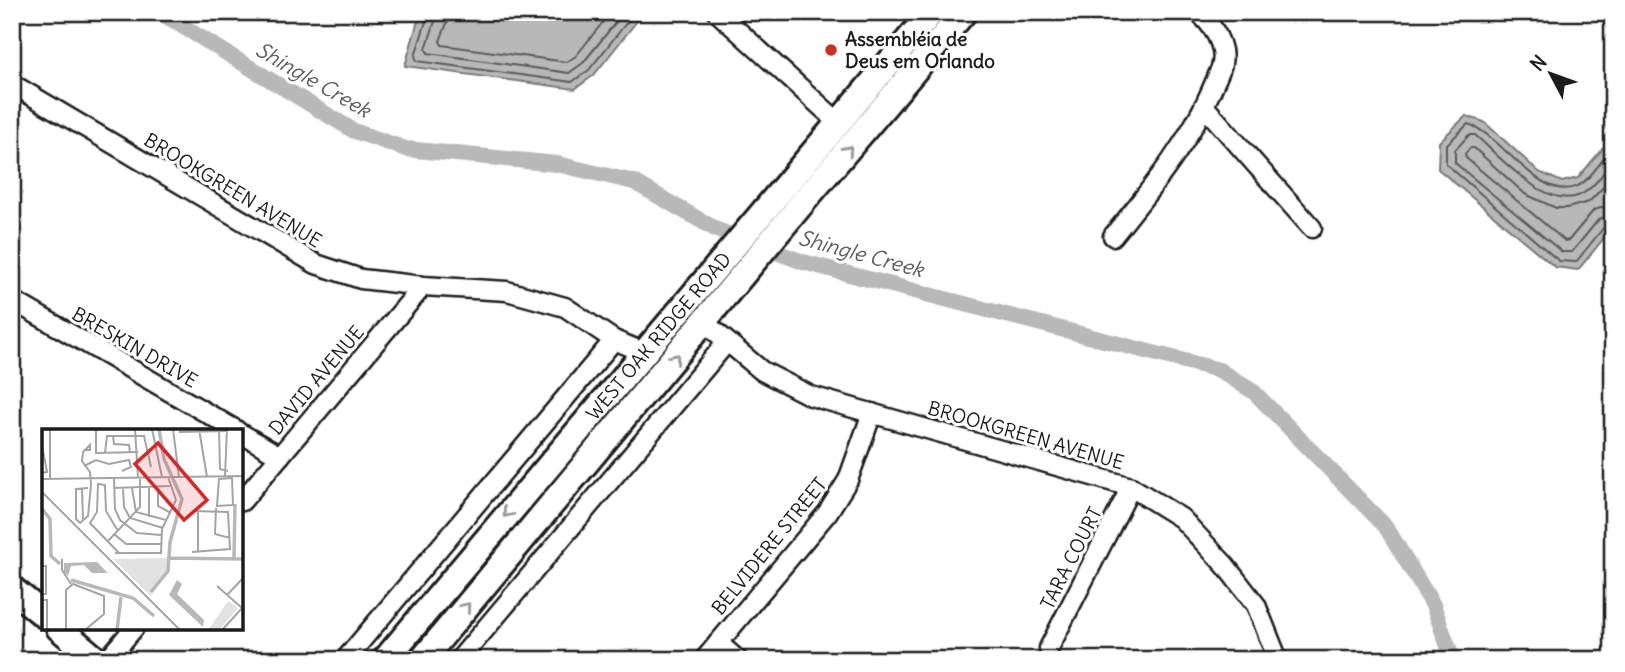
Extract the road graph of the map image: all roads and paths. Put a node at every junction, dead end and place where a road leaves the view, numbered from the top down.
1 (717, 12) edge
2 (932, 12) edge
3 (964, 12) edge
4 (1198, 12) edge
5 (12, 84) edge
6 (1204, 106) junction
7 (839, 123) junction
8 (748, 229) junction
9 (1312, 229) dead end
10 (1113, 236) dead end
11 (423, 286) junction
12 (12, 300) edge
13 (704, 322) junction
14 (614, 340) junction
15 (727, 342) junction
16 (643, 352) junction
17 (872, 413) junction
18 (234, 429) edge
19 (243, 435) edge
20 (279, 456) junction
21 (1131, 487) junction
22 (243, 500) edge
23 (534, 526) junction
24 (12, 589) edge
25 (42, 613) edge
26 (61, 630) edge
27 (132, 630) edge
28 (718, 643) junction
29 (1049, 648) dead end
30 (97, 660) edge
31 (107, 660) edge
32 (345, 660) edge
33 (385, 660) edge
34 (422, 660) edge
35 (458, 660) edge
36 (704, 660) edge
37 (738, 660) edge
38 (1278, 660) edge

1 - 7 street
2 - 7 street, WEST OAK RIDGE ROAD
13 -> 3 street, WEST OAK RIDGE ROAD
4 - 6 street
5 - 11 street, BROOKGREEN AVENUE
6 - 9 street
6 - 10 street
7 - 8 street, WEST OAK RIDGE ROAD
8 - 13 street
8 - 16 street, WEST OAK RIDGE ROAD
11 - 14 street, BROOKGREEN AVENUE
11 - 20 street, DAVID AVENUE
12 - 18 street, BRESKIN DRIVE
13 - 15 street, BROOKGREEN AVENUE
23 -> 13 street, WEST OAK RIDGE ROAD
14 - 16 street, BROOKGREEN AVENUE
14 - 32 street
15 - 17 street, BROOKGREEN AVENUE
15 - 35 street
16 - 23 street
16 -> 33 street, WEST OAK RIDGE ROAD
17 - 21 street, BROOKGREEN AVENUE
17 - 28 street, BELVIDERE STREET
19 - 20 street
20 - 22 street, DAVID AVENUE
21 - 29 street, TARA COURT
21 - 38 street, BROOKGREEN AVENUE
34 -> 23 street, WEST OAK RIDGE ROAD
24 - 25 street
26 - 30 street
27 - 31 street
28 - 36 street, BELVIDERE STREET
28 - 37 street

